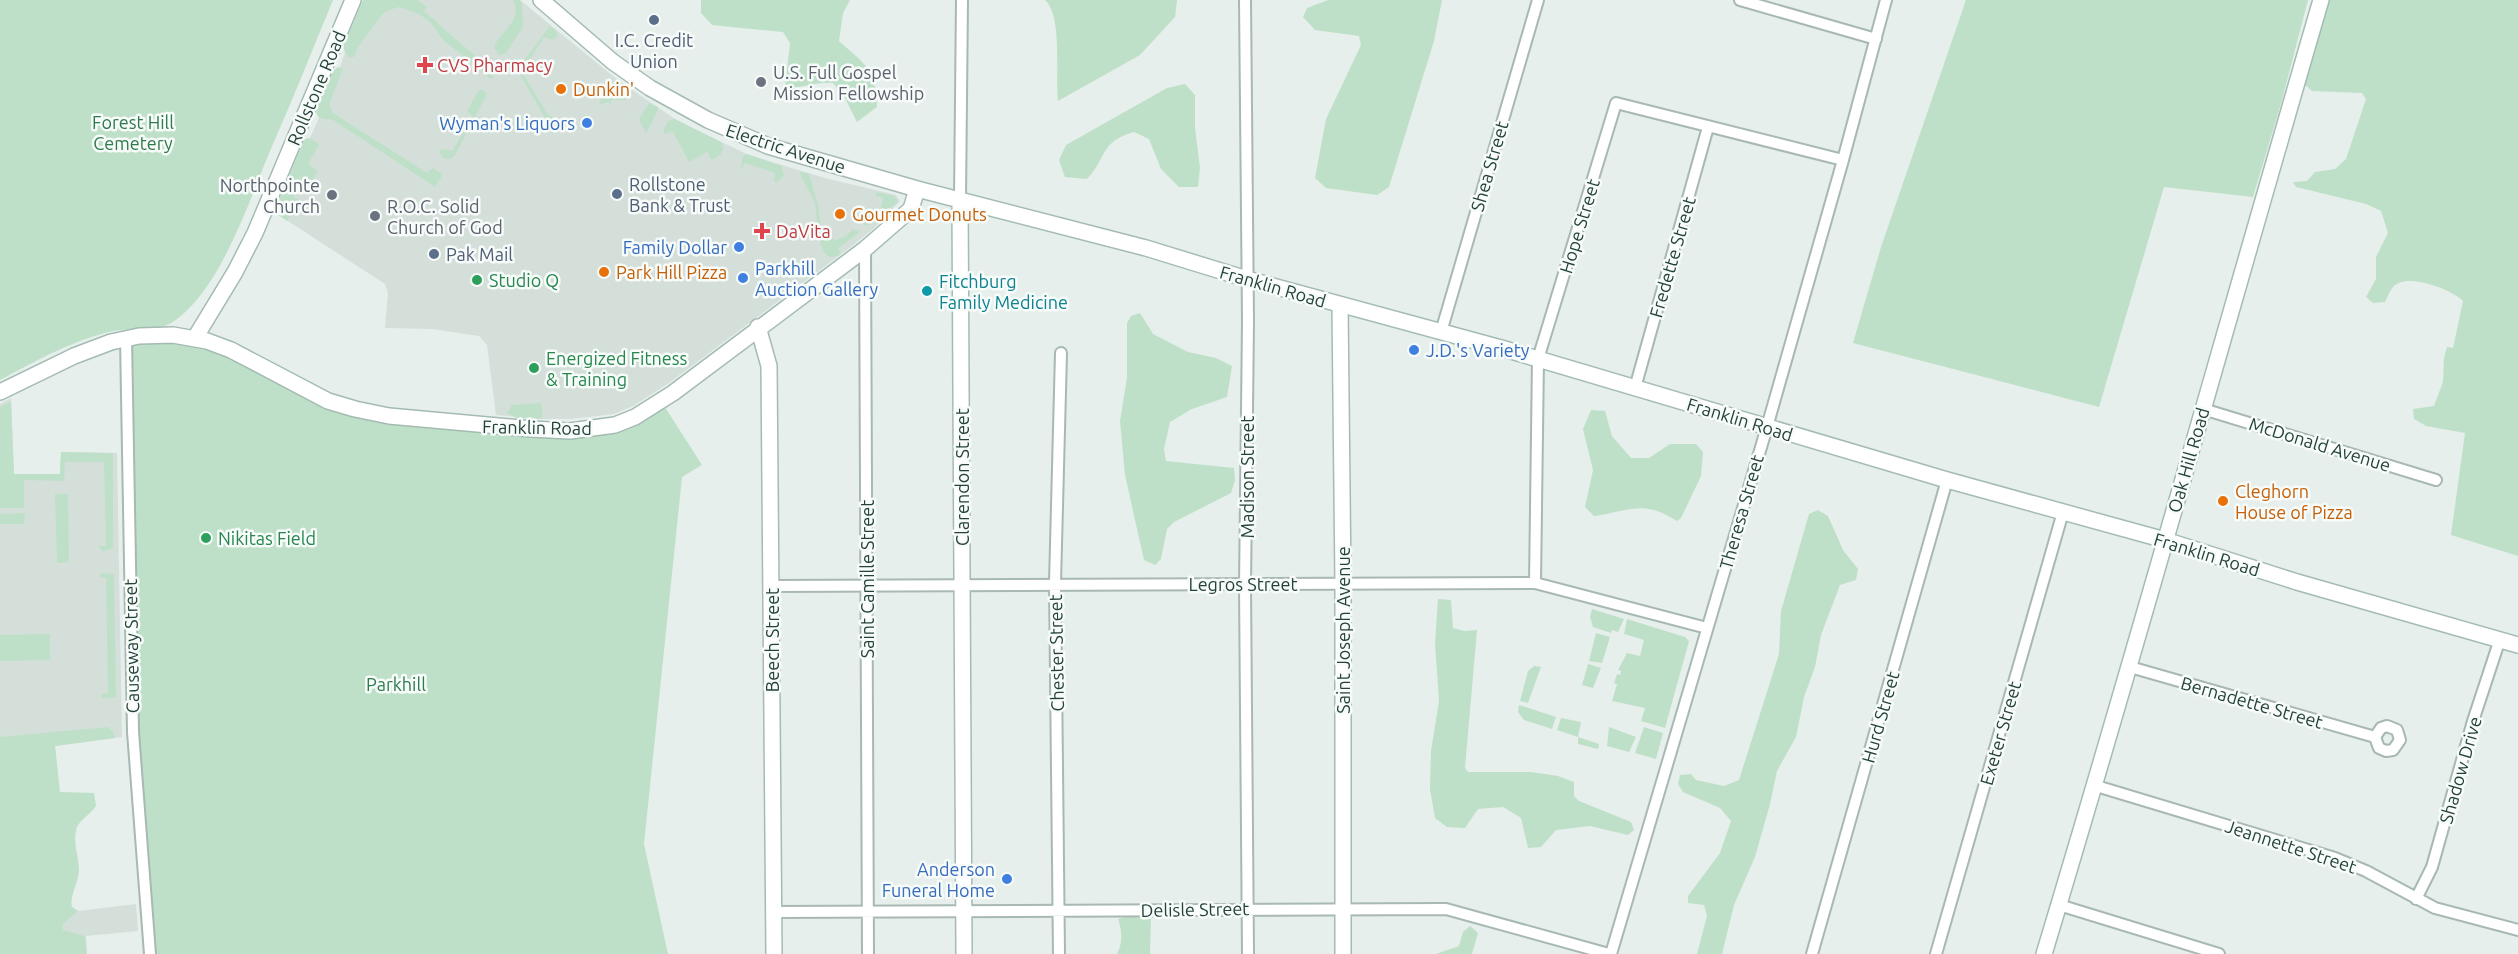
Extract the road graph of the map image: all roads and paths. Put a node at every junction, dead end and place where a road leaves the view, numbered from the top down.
1 (352, 0) edge
2 (541, 0) edge
3 (962, 0) edge
4 (1245, 0) edge
5 (1538, 0) edge
6 (1740, 0) edge
7 (1886, 0) edge
8 (2321, 0) edge
9 (1876, 39) junction
10 (1708, 127) junction
11 (1843, 160) junction
12 (917, 189) junction
13 (960, 199) junction
14 (865, 249) junction
15 (1247, 279) junction
16 (1340, 305) junction
17 (758, 327) junction
18 (1441, 332) junction
19 (126, 338) junction
20 (195, 338) junction
21 (1061, 353) dead end
22 (1538, 359) junction
23 (1635, 388) junction
24 (0, 392) edge
25 (2204, 409) junction
26 (1767, 427) junction
27 (1947, 480) junction
28 (2436, 480) dead end
29 (2063, 512) junction
30 (2165, 540) junction
31 (1535, 583) junction
32 (1055, 584) junction
33 (1344, 584) junction
34 (866, 585) junction
35 (772, 586) junction
36 (963, 586) junction
37 (1245, 586) junction
38 (1707, 628) junction
39 (2500, 639) junction
40 (2518, 645) edge
41 (2130, 667) junction
42 (2375, 737) dead end
43 (2093, 785) junction
44 (2416, 898) junction
45 (2059, 905) junction
46 (1247, 909) junction
47 (1342, 909) junction
48 (868, 910) junction
49 (964, 910) junction
50 (1059, 911) junction
51 (774, 912) junction
52 (2518, 930) edge
53 (150, 954) edge
54 (774, 954) edge
55 (868, 954) edge
56 (964, 954) edge
57 (1059, 954) edge
58 (1248, 954) edge
59 (1343, 954) edge
60 (1610, 954) edge
61 (1812, 954) edge
62 (1936, 954) edge
63 (2044, 954) edge
64 (2219, 954) edge

1 - 20 main road, Rollstone Road
2 - 12 main road, Electric Avenue
3 - 13 street, Clarendon Street
4 - 15 street, Madison Street
5 - 18 street, Shea Street
6 - 9 street
7 - 9 street, Theresa Street
8 - 25 main road, Oak Hill Road
9 - 11 street, Theresa Street
10 - 11 street, Hope Street
10 - 22 street, Hope Street
10 - 23 street, Fredette Street
11 - 26 street, Theresa Street
12 - 13 main road, Electric Avenue
12 - 14 main road, Franklin Road
13 - 15 main road, Franklin Road
13 - 36 main road, Clarendon Street
14 - 17 main road, Franklin Road
14 - 34 street, Saint Camille Street
15 - 16 main road, Franklin Road
15 - 37 street, Madison Street
16 - 18 main road, Franklin Road
16 - 33 main road, Saint Joseph Avenue
17 - 20 main road, Franklin Road
17 - 35 main road, Beech Street
18 - 22 main road, Franklin Road
19 - 20 main road
19 - 24 main road
19 - 53 street, Causeway Street
21 - 32 street, Chester Street
22 - 23 main road, Franklin Road
22 - 31 street, Hope Street
23 - 26 main road, Franklin Road
25 - 28 street, McDonald Avenue
25 - 30 main road, Oak Hill Road
26 - 27 main road, Franklin Road
26 - 38 street, Theresa Street
27 - 29 main road, Franklin Road
27 - 61 street, Hurd Street
29 - 30 main road, Franklin Road
29 - 62 street, Exeter Street
30 - 39 main road, Franklin Road
30 - 41 main road, Oak Hill Road
31 - 33 street, Legros Street
31 - 38 street, Legros Street
32 - 36 street, Legros Street
32 - 37 street, Legros Street
32 - 50 street, Chester Street
33 - 37 street, Legros Street
33 - 47 main road, Saint Joseph Avenue
34 - 35 street, Legros Street
34 - 36 street, Legros Street
34 - 48 street, Saint Camille Street
35 - 51 main road, Beech Street
36 - 49 main road, Clarendon Street
37 - 46 street, Madison Street
38 - 60 street, Theresa Street
39 - 40 main road, Franklin Road
39 - 44 street, Shadow Drive
41 - 42 street, Bernadette Street
41 - 43 main road, Oak Hill Road
43 - 44 street, Jeannette Street
43 - 45 main road, Oak Hill Road
44 - 52 street, Jeannette Street
45 - 63 main road, Oak Hill Road
45 - 64 street
46 - 47 street, Delisle Street
46 - 50 street, Delisle Street
46 - 58 street, Madison Street
47 - 59 main road, Saint Joseph Avenue
47 - 60 street, Delisle Street
48 - 49 street, Delisle Street
48 - 51 street, Delisle Street
48 - 55 street, Saint Camille Street
49 - 50 street, Delisle Street
49 - 56 main road, Clarendon Street
50 - 57 street, Chester Street
51 - 54 main road, Beech Street

